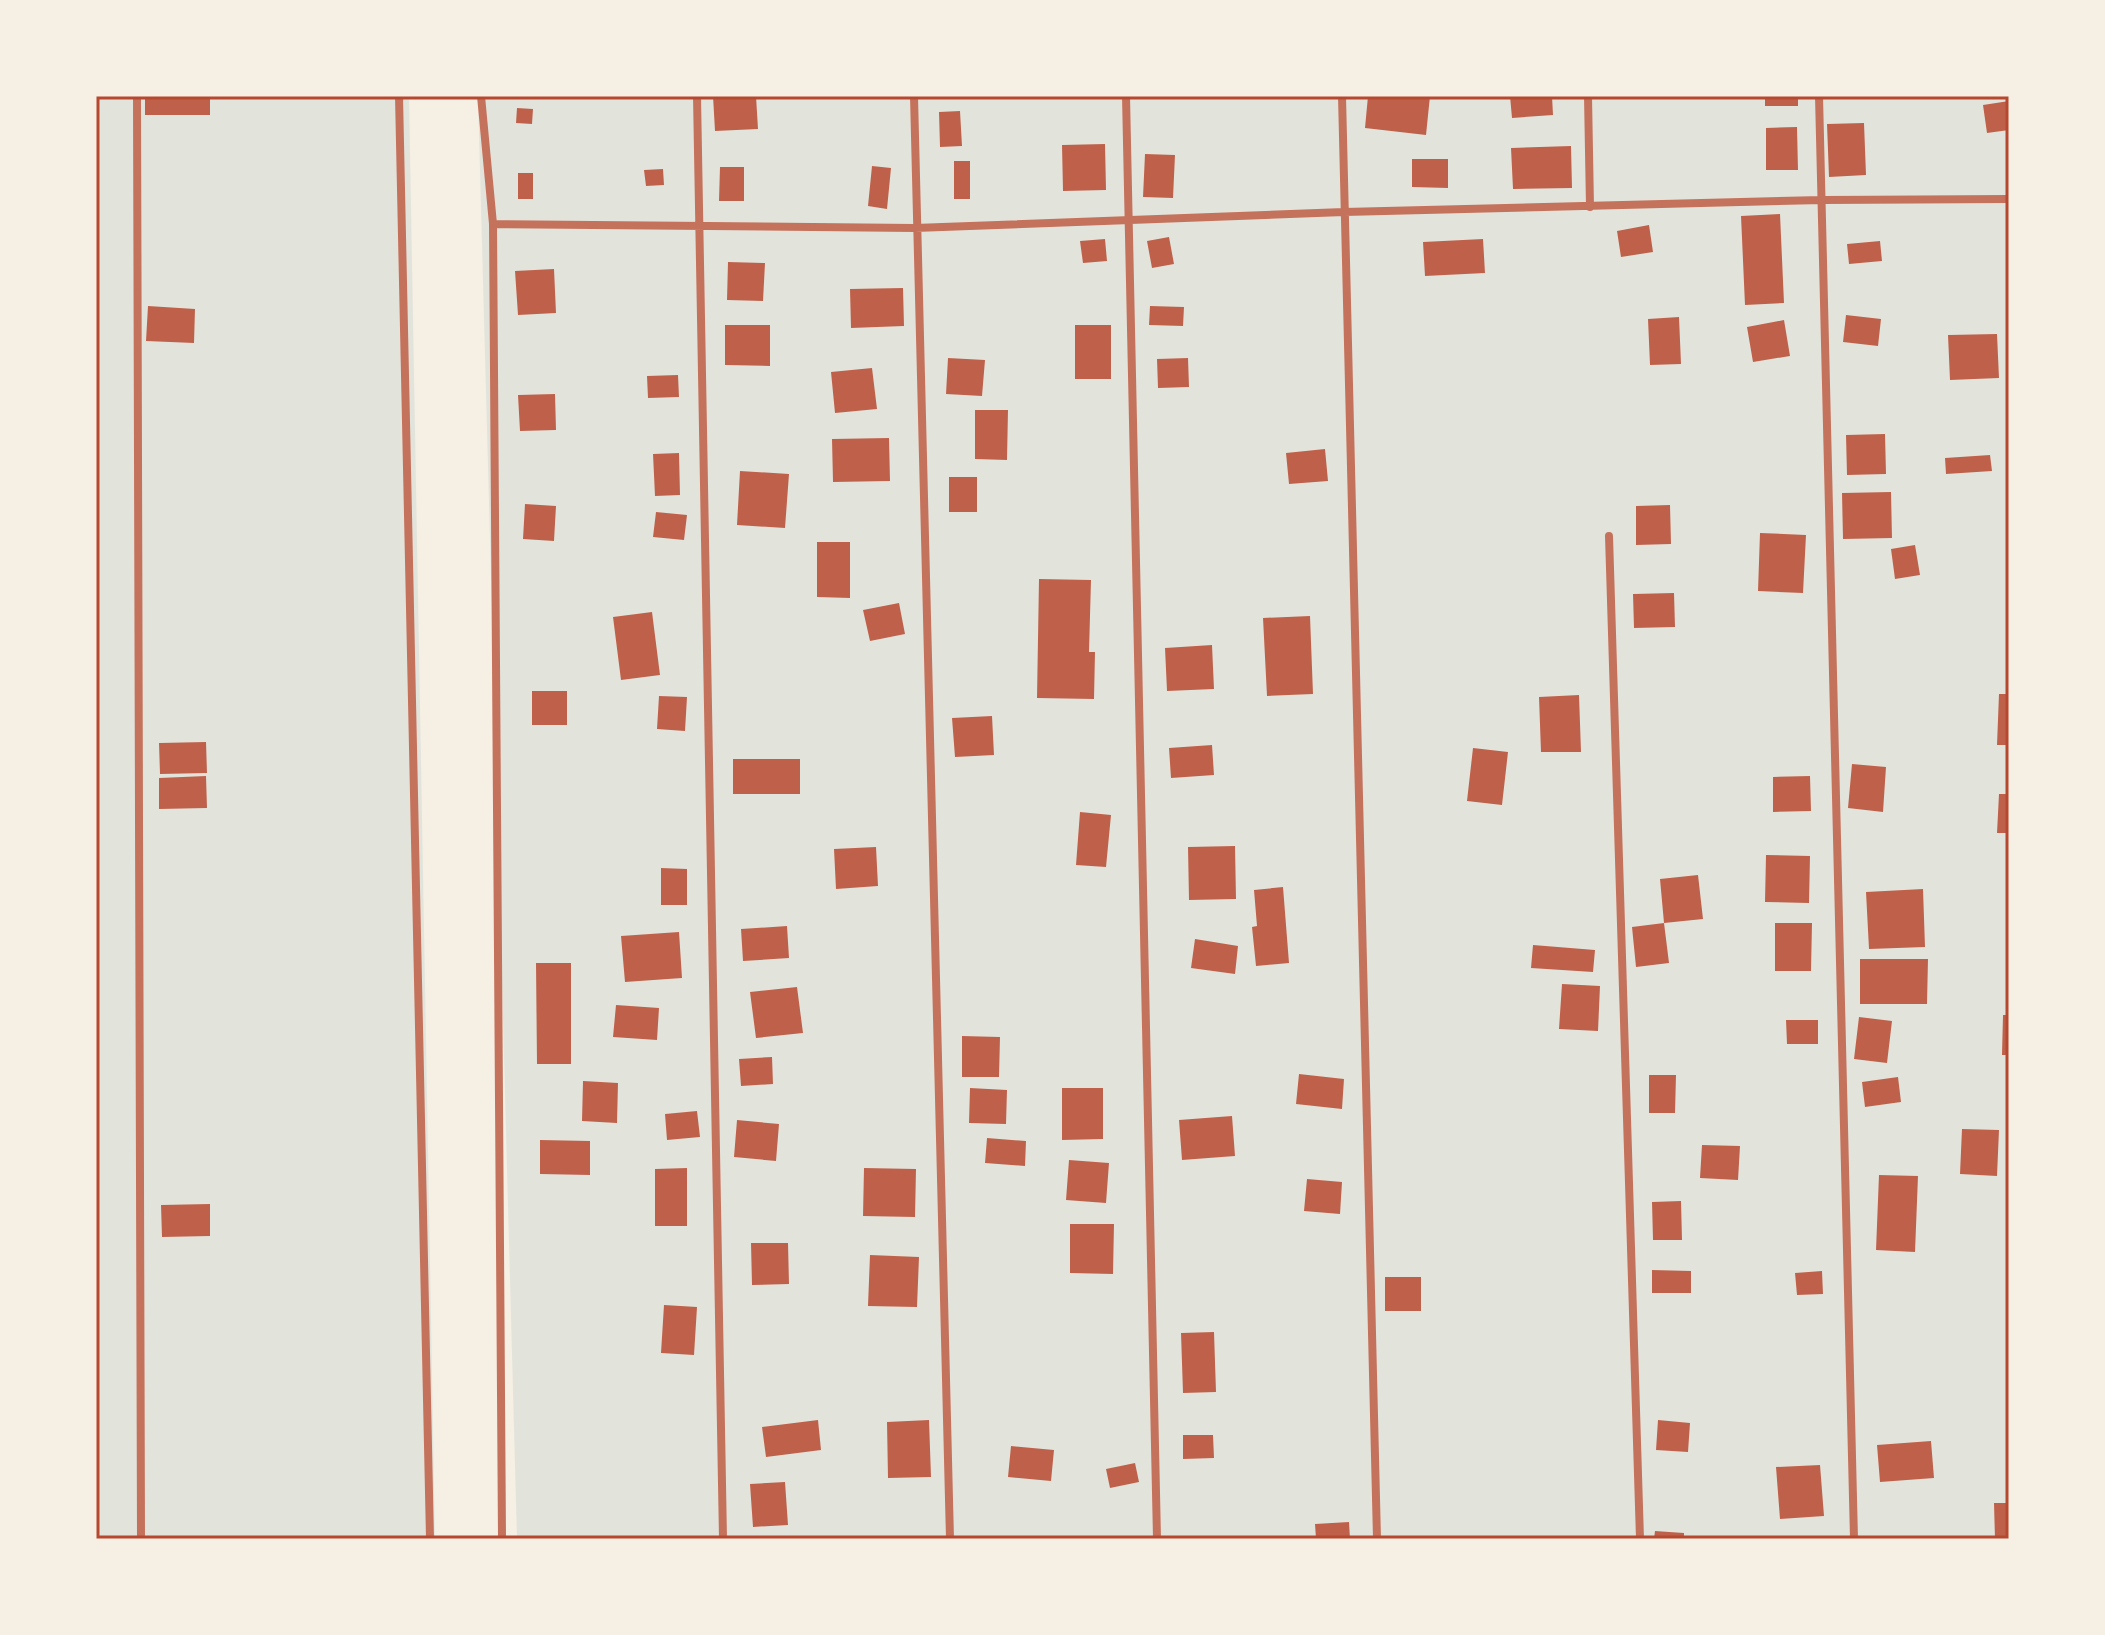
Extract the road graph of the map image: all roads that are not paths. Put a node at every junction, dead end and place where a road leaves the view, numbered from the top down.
1 (137, 96) edge
2 (399, 96) edge
3 (481, 96) edge
4 (697, 96) edge
5 (914, 96) edge
6 (1126, 96) edge
7 (1342, 96) edge
8 (1588, 96) edge
9 (1819, 96) edge
10 (2009, 199) edge
11 (1822, 200) junction
12 (1590, 207) junction
13 (1344, 212) junction
14 (1127, 221) junction
15 (493, 224) junction
16 (700, 227) junction
17 (915, 228) junction
18 (1609, 536) dead end
19 (141, 1539) edge
20 (430, 1539) edge
21 (502, 1539) edge
22 (723, 1539) edge
23 (950, 1539) edge
24 (1157, 1539) edge
25 (1377, 1539) edge
26 (1640, 1539) edge
27 (1854, 1539) edge

1 - 19 street
2 - 20 street
3 - 15 street
4 - 16 street
5 - 17 street
6 - 14 street
7 - 13 street
8 - 12 street
9 - 11 street
10 - 11 street
11 - 12 street
11 - 27 street
12 - 13 street
13 - 14 street
13 - 25 street
14 - 17 street
14 - 24 street
15 - 16 street
15 - 21 street
16 - 17 street
16 - 22 street
17 - 23 street
18 - 26 street

